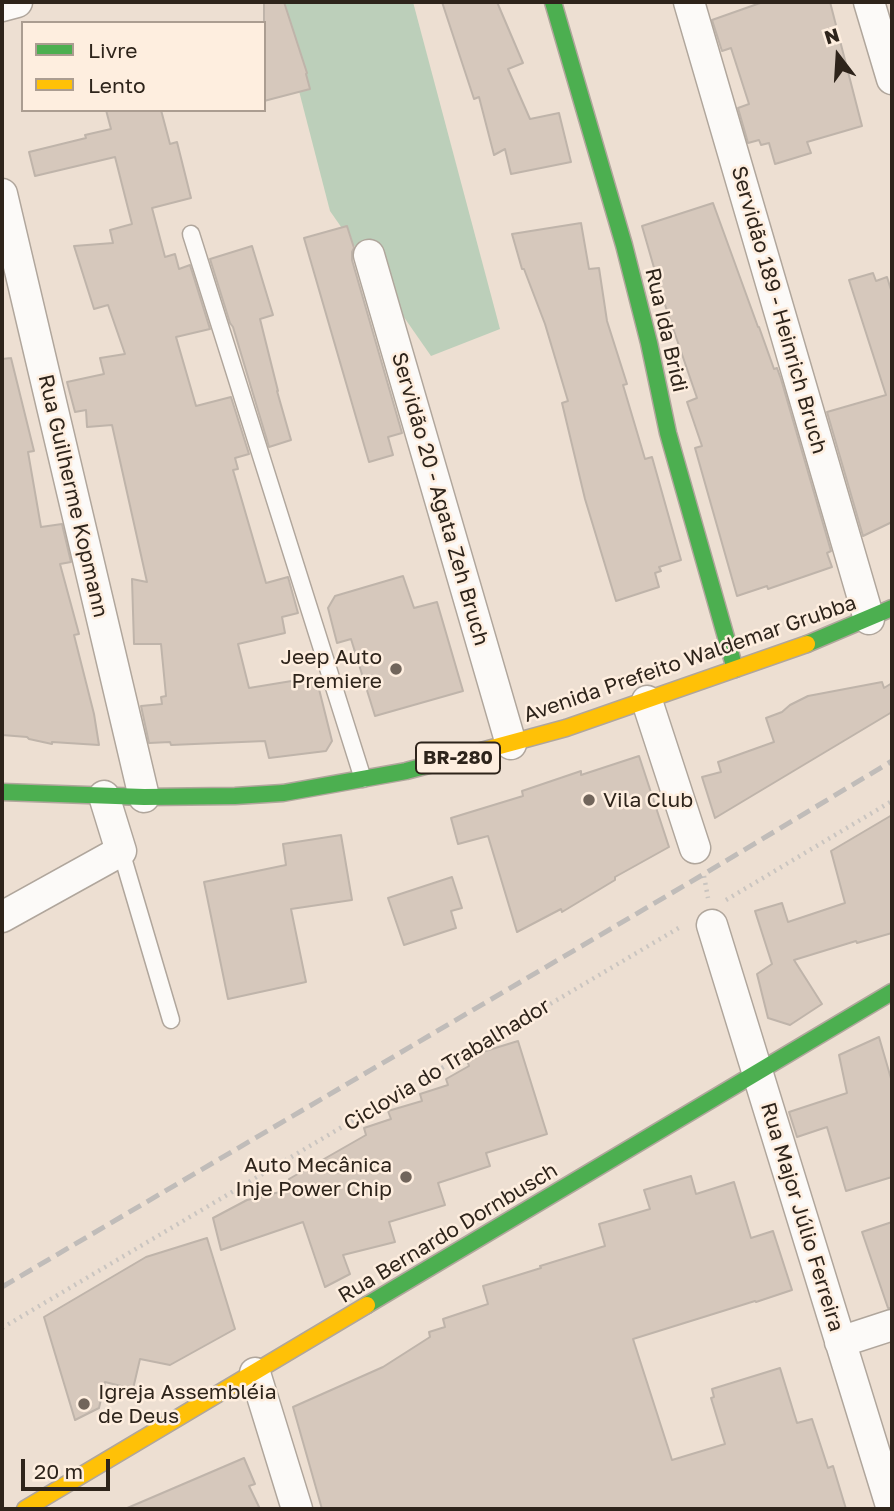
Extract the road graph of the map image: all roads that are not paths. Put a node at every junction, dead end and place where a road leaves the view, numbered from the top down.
1 (17, 2) edge
2 (554, 2) edge
3 (689, 2) edge
4 (869, 2) edge
5 (2, 6) edge
6 (892, 79) edge
7 (2, 194) edge
8 (191, 234) dead end
9 (369, 255) dead end
10 (881, 613) edge
11 (735, 669) junction
12 (647, 701) junction
13 (511, 744) junction
14 (363, 779) junction
15 (2, 792) edge
16 (104, 796) junction
17 (144, 797) junction
18 (695, 848) road end
19 (121, 852) junction
20 (2, 917) edge
21 (711, 917) road end
22 (892, 992) edge
23 (171, 1020) dead end
24 (757, 1073) junction
25 (892, 1325) edge
26 (840, 1342) junction
27 (255, 1373) junction
28 (25, 1509) edge
29 (297, 1509) edge
30 (892, 1509) edge

1 - 5 street
2 - 11 main road, Rua Ida Bridi
3 - 10 street, Servidão 189 - Heinrich Bruch
4 - 6 street
7 - 17 street, Rua Guilherme Kopmann
8 - 14 lane
9 - 13 street, Servidão 20 - Agata Zeh Bruch
10 - 11 main road, Avenida Prefeito Waldemar Grubba / BR-280
11 - 12 main road, Avenida Prefeito Waldemar Grubba / BR-280
12 - 13 main road, Avenida Prefeito Waldemar Grubba / BR-280
12 - 18 street
13 - 14 main road, Avenida Prefeito Waldemar Grubba / BR-280
14 - 17 main road, Avenida Prefeito Waldemar Grubba / BR-280
15 - 16 main road, Avenida Prefeito Waldemar Grubba / BR-280
16 - 17 main road, Avenida Prefeito Waldemar Grubba / BR-280
16 - 19 street
19 - 20 street
19 - 23 lane
21 - 24 street, Rua Major Júlio Ferreira
22 - 24 main road, Rua Bernardo Dornbusch
24 - 26 street, Rua Major Júlio Ferreira
24 - 27 main road, Rua Bernardo Dornbusch
25 - 26 street
26 - 30 street, Rua Major Júlio Ferreira
27 - 28 main road, Rua Bernardo Dornbusch
27 - 29 street

